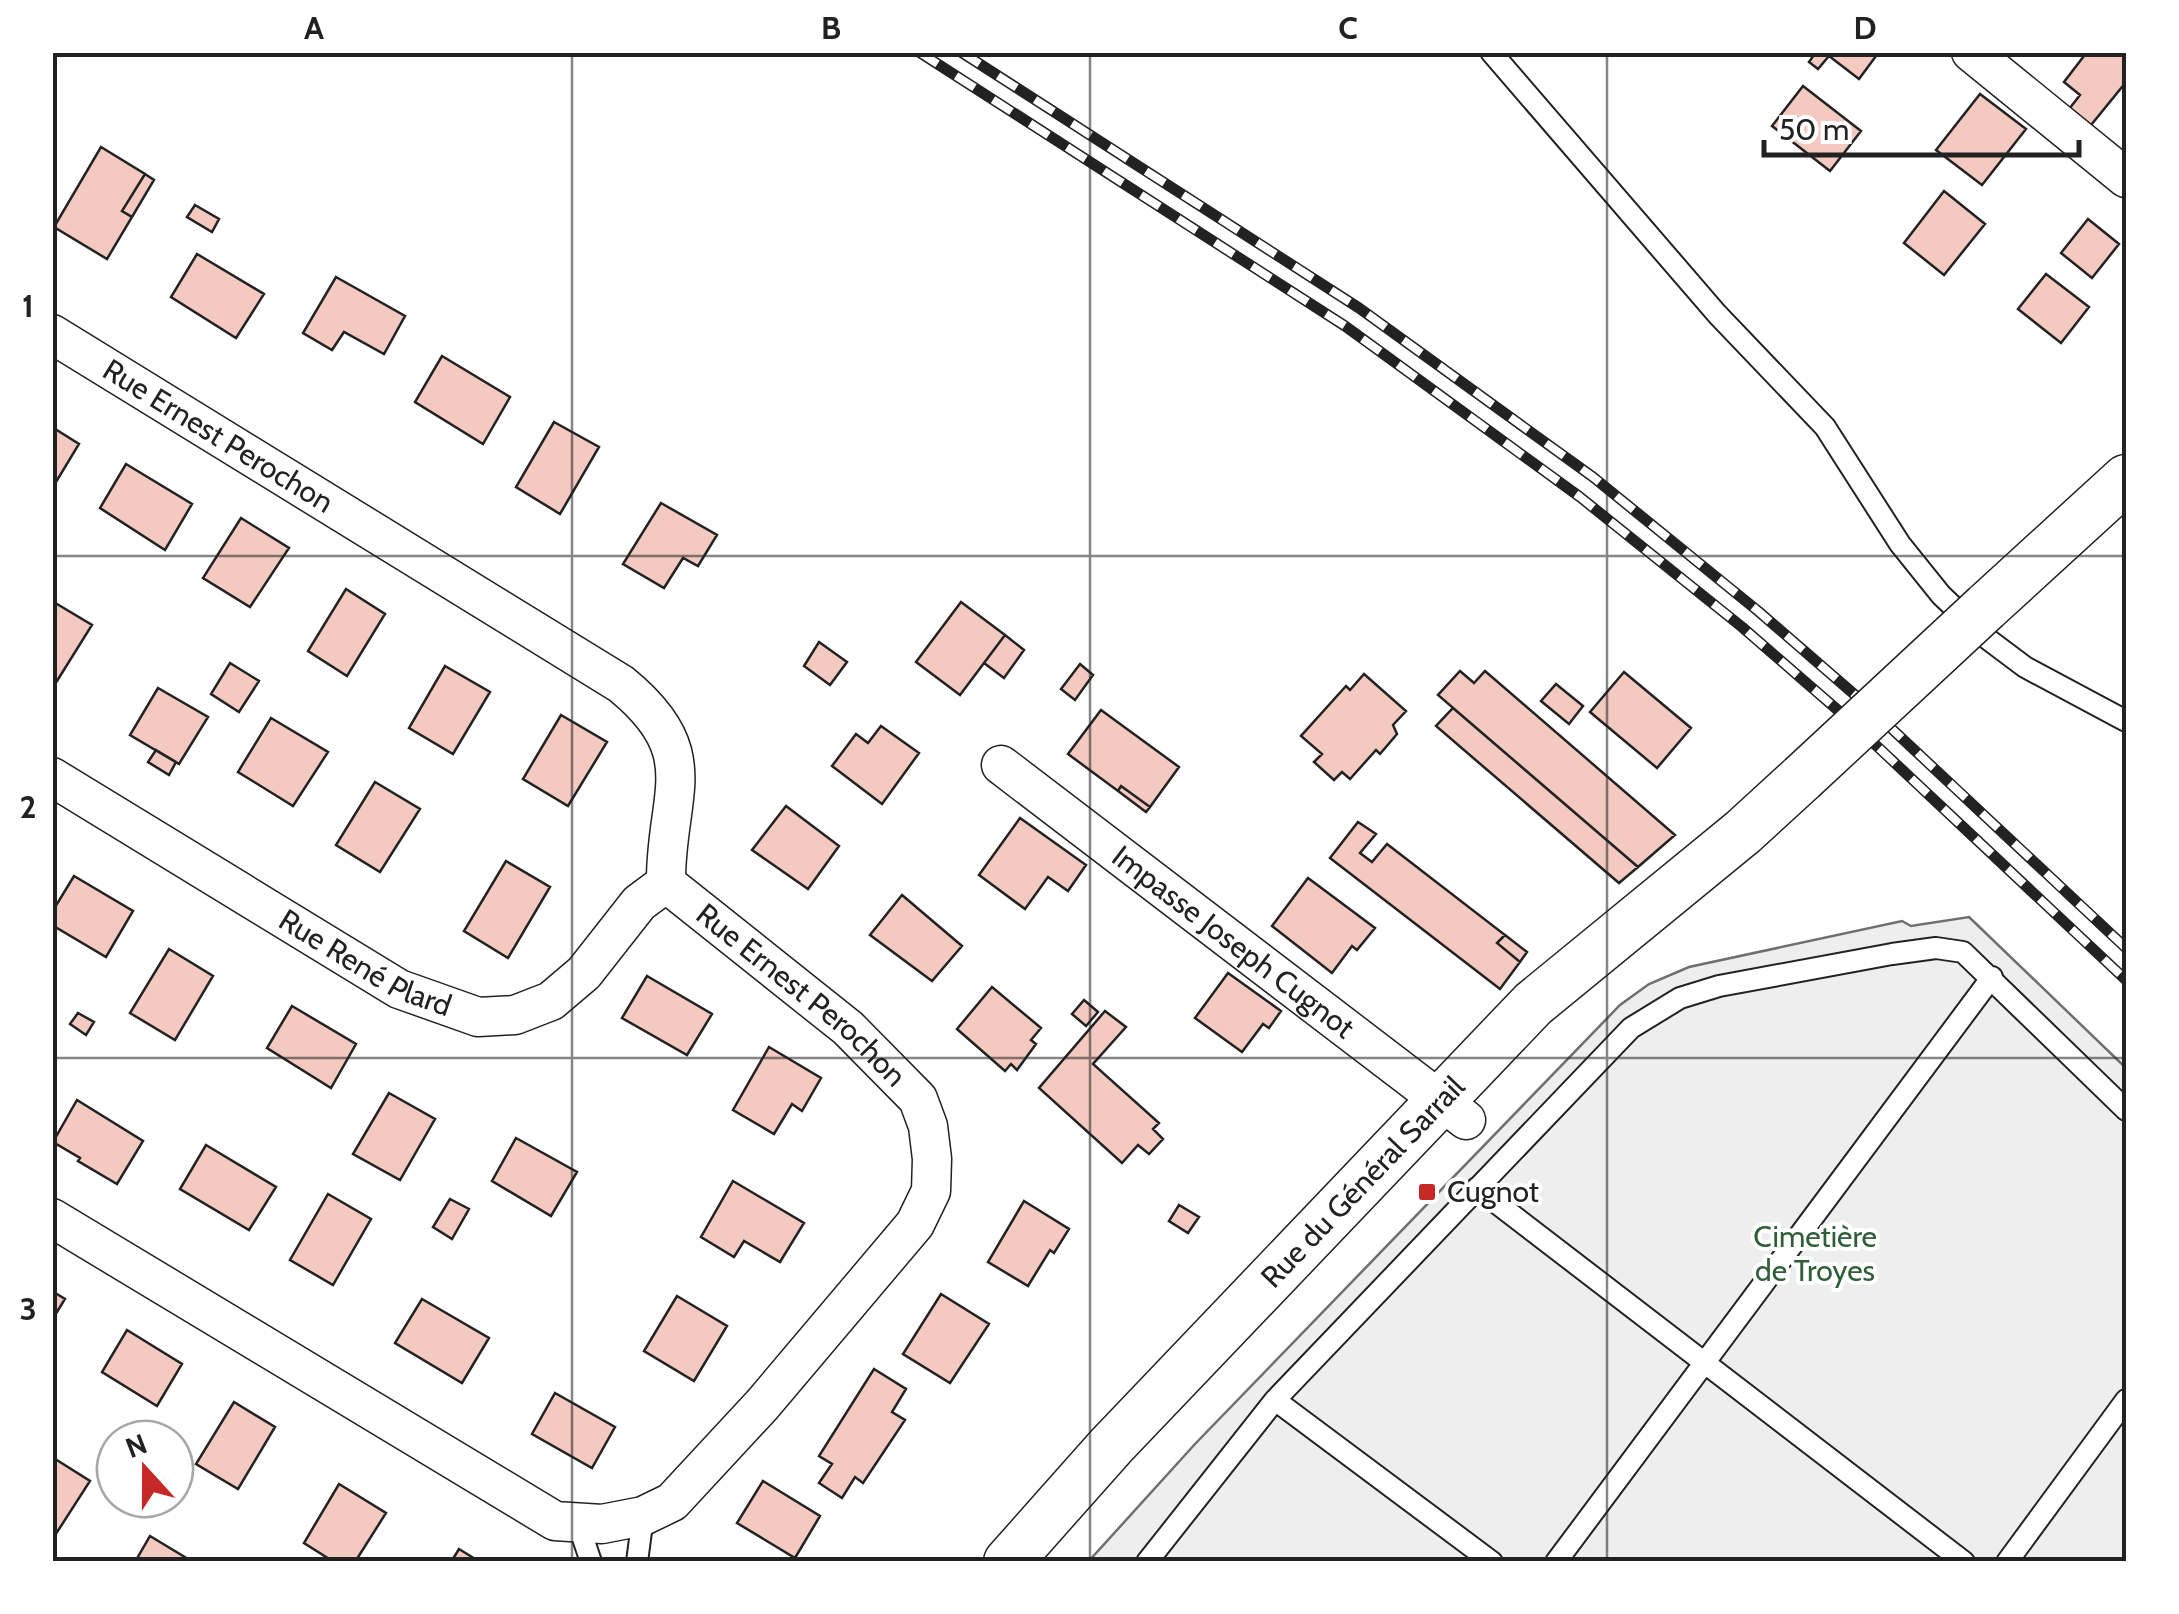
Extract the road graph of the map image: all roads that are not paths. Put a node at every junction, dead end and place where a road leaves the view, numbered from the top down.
1 (1491, 52) edge
2 (1971, 52) edge
3 (2126, 178) edge
4 (52, 334) edge
5 (2126, 479) edge
6 (2126, 721) edge
7 (1001, 765) dead end
8 (52, 776) edge
9 (666, 883) junction
10 (1992, 977) junction
11 (1454, 1110) junction
12 (2126, 1110) edge
13 (1478, 1188) junction
14 (52, 1218) edge
15 (1706, 1360) junction
16 (1275, 1400) junction
17 (2126, 1400) edge
18 (643, 1516) junction
19 (578, 1523) junction
20 (591, 1562) edge
21 (637, 1562) edge
22 (1008, 1562) edge
23 (1052, 1562) edge
24 (1147, 1562) edge
25 (1492, 1562) edge
26 (1556, 1562) edge
27 (1964, 1562) edge
28 (2007, 1562) edge

1 - 6 lane
2 - 3 street
4 - 9 street, Rue Ernest Perochon
5 - 11 street, Rue du Général Sarrail, bridge
7 - 11 street, Impasse Joseph Cugnot
8 - 9 street, Rue René Plard
9 - 18 street, Rue Ernest Perochon
10 - 12 lane
10 - 13 lane
10 - 15 lane
11 - 22 street, Rue du Général Sarrail
11 - 23 street, Rue du Général Sarrail
13 - 15 lane
13 - 16 lane
14 - 19 street, Rue Ernest Perochon
15 - 26 lane
15 - 27 lane
16 - 24 lane
16 - 25 lane
17 - 28 lane
18 - 19 street, Rue Ernest Perochon
18 - 21 lane
19 - 20 lane

